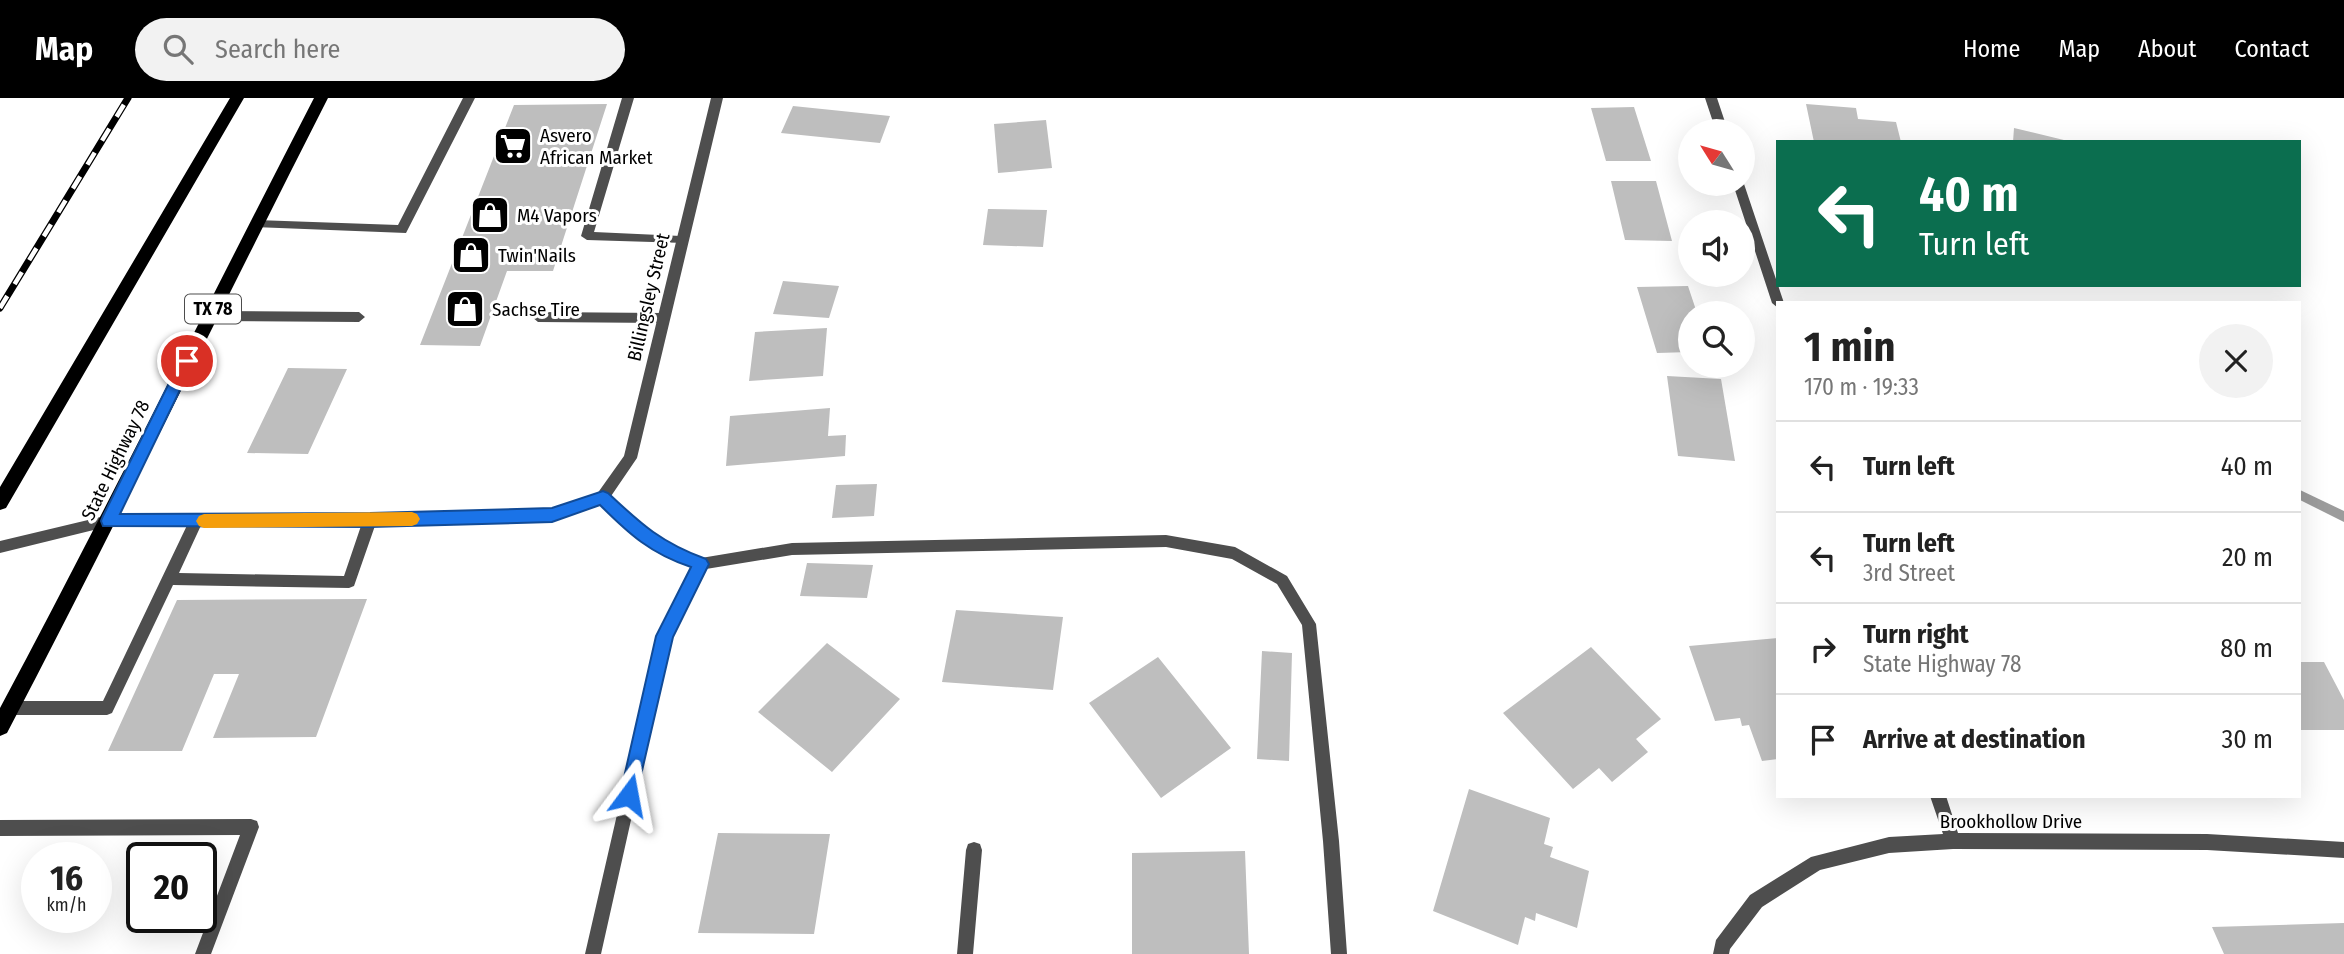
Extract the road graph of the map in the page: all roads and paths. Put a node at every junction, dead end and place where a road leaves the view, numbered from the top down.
1 (237, 98) edge
2 (321, 98) edge
3 (469, 98) edge
4 (628, 98) edge
5 (717, 98) edge
6 (1711, 98) edge
7 (1718, 119) edge
8 (1743, 196) edge
9 (256, 224) junction
10 (681, 240) junction
11 (1778, 301) edge
12 (209, 316) junction
13 (359, 317) dead end
14 (538, 317) dead end
15 (662, 318) junction
16 (603, 498) junction
17 (0, 503) edge
18 (370, 520) junction
19 (108, 521) junction
20 (197, 521) junction
21 (0, 547) edge
22 (701, 564) junction
23 (168, 579) junction
24 (9, 709) junction
25 (0, 727) edge
26 (1939, 798) edge
27 (0, 828) edge
28 (1953, 841) junction
29 (974, 850) dead end
30 (2344, 850) edge
31 (204, 954) edge
32 (593, 954) edge
33 (965, 954) edge
34 (1339, 954) edge
35 (1721, 954) edge

1 - 17 main road
2 - 9 main road, State Highway 78 / TX 78
3 - 9 street
4 - 10 street
5 - 10 street, Billingsley Street
6 - 7 street
8 - 11 street
9 - 12 main road, State Highway 78 / TX 78
10 - 15 street, Billingsley Street
12 - 13 street
12 - 19 main road, State Highway 78 / TX 78
14 - 15 street
15 - 16 street, Billingsley Street
16 - 18 street
16 - 22 street
18 - 20 street
18 - 23 street
19 - 20 street
19 - 21 street
19 - 24 main road, State Highway 78 / TX 78
20 - 23 street
22 - 32 street
22 - 34 street
23 - 24 street
24 - 25 main road, State Highway 78 / TX 78
26 - 28 street
27 - 31 street
28 - 30 street, Brookhollow Drive
28 - 35 street, Brookhollow Drive
29 - 33 street

